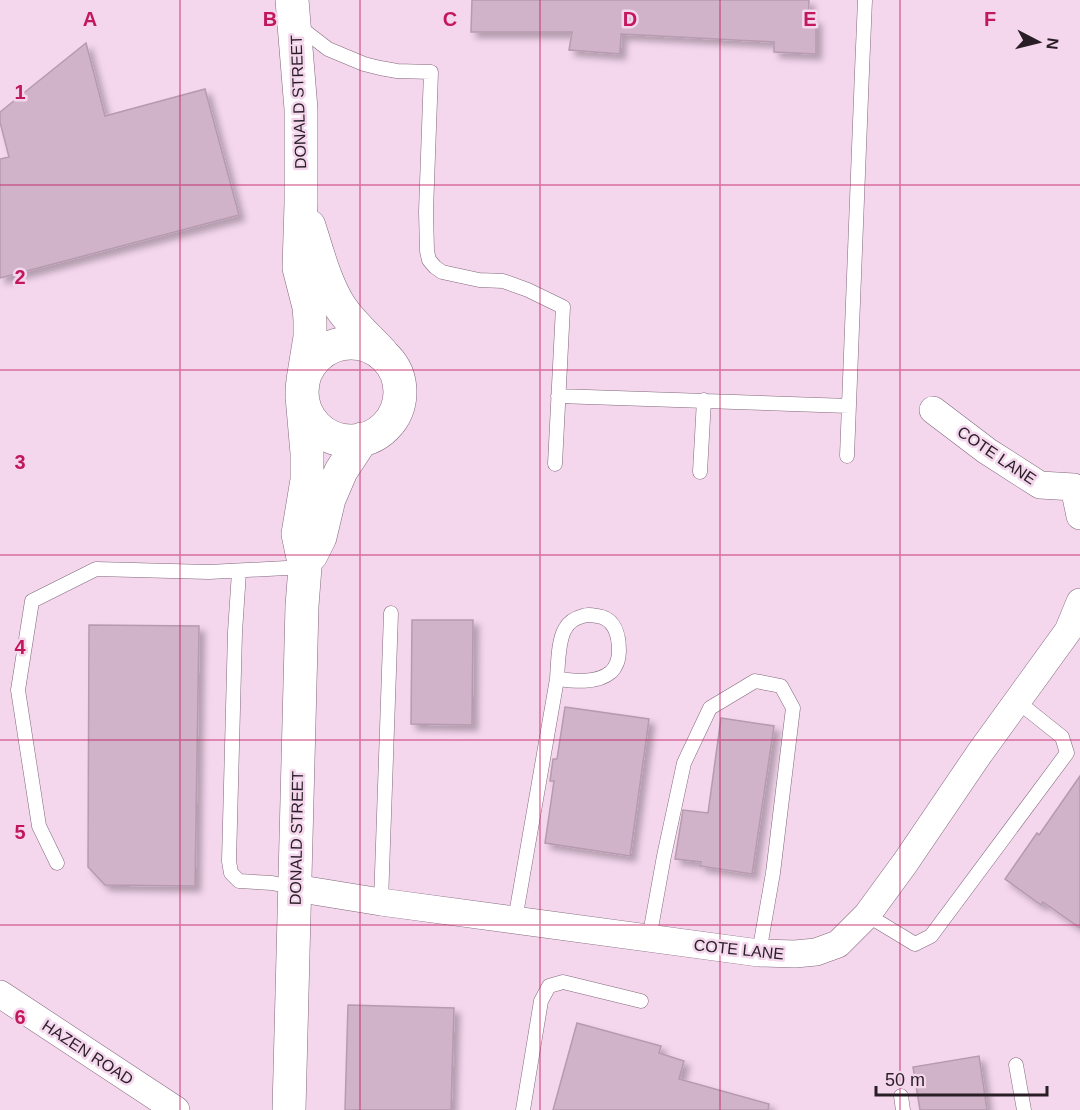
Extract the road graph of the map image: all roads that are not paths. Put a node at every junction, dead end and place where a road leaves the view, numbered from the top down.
1 (866, 0) edge
2 (293, 12) edge
3 (301, 204) junction
4 (382, 353) junction
5 (303, 388) junction
6 (558, 396) junction
7 (704, 400) junction
8 (849, 406) junction
9 (933, 410) dead end
10 (362, 439) junction
11 (847, 456) dead end
12 (555, 464) dead end
13 (700, 472) dead end
14 (1080, 516) edge
15 (304, 567) junction
16 (239, 572) junction
17 (1079, 610) edge
18 (391, 613) dead end
19 (556, 679) junction
20 (1017, 701) junction
21 (57, 862) dead end
22 (294, 888) junction
23 (381, 902) junction
24 (867, 915) junction
25 (515, 920) junction
26 (649, 939) junction
27 (759, 953) junction
28 (0, 994) edge
29 (641, 1001) dead end
30 (1016, 1065) dead end
31 (176, 1110) edge
32 (289, 1110) edge
33 (523, 1110) edge
34 (1024, 1110) edge

1 - 8 lane
2 - 3 street, DONALD STREET
2 - 6 lane
3 - 4 street, DONALD STREET
3 - 5 street, DONALD STREET
4 - 5 street
4 - 10 street, DONALD STREET
5 - 10 street
5 - 15 street, DONALD STREET
6 - 7 lane
6 - 12 lane
7 - 8 lane
7 - 13 lane
8 - 11 lane
9 - 14 street, COTE LANE
10 - 15 street, DONALD STREET
15 - 16 lane
15 - 22 street, DONALD STREET
16 - 21 lane
16 - 22 lane
17 - 20 street, COTE LANE
18 - 23 lane
19 - 19 lane
19 - 25 lane
20 - 24 street, COTE LANE
20 - 24 lane
22 - 23 street, COTE LANE
22 - 32 street, DONALD STREET
23 - 25 street, COTE LANE
24 - 27 street, COTE LANE
25 - 26 street, COTE LANE
26 - 27 street, COTE LANE
26 - 27 lane
28 - 31 street, HAZEN ROAD
29 - 33 lane
30 - 34 lane

